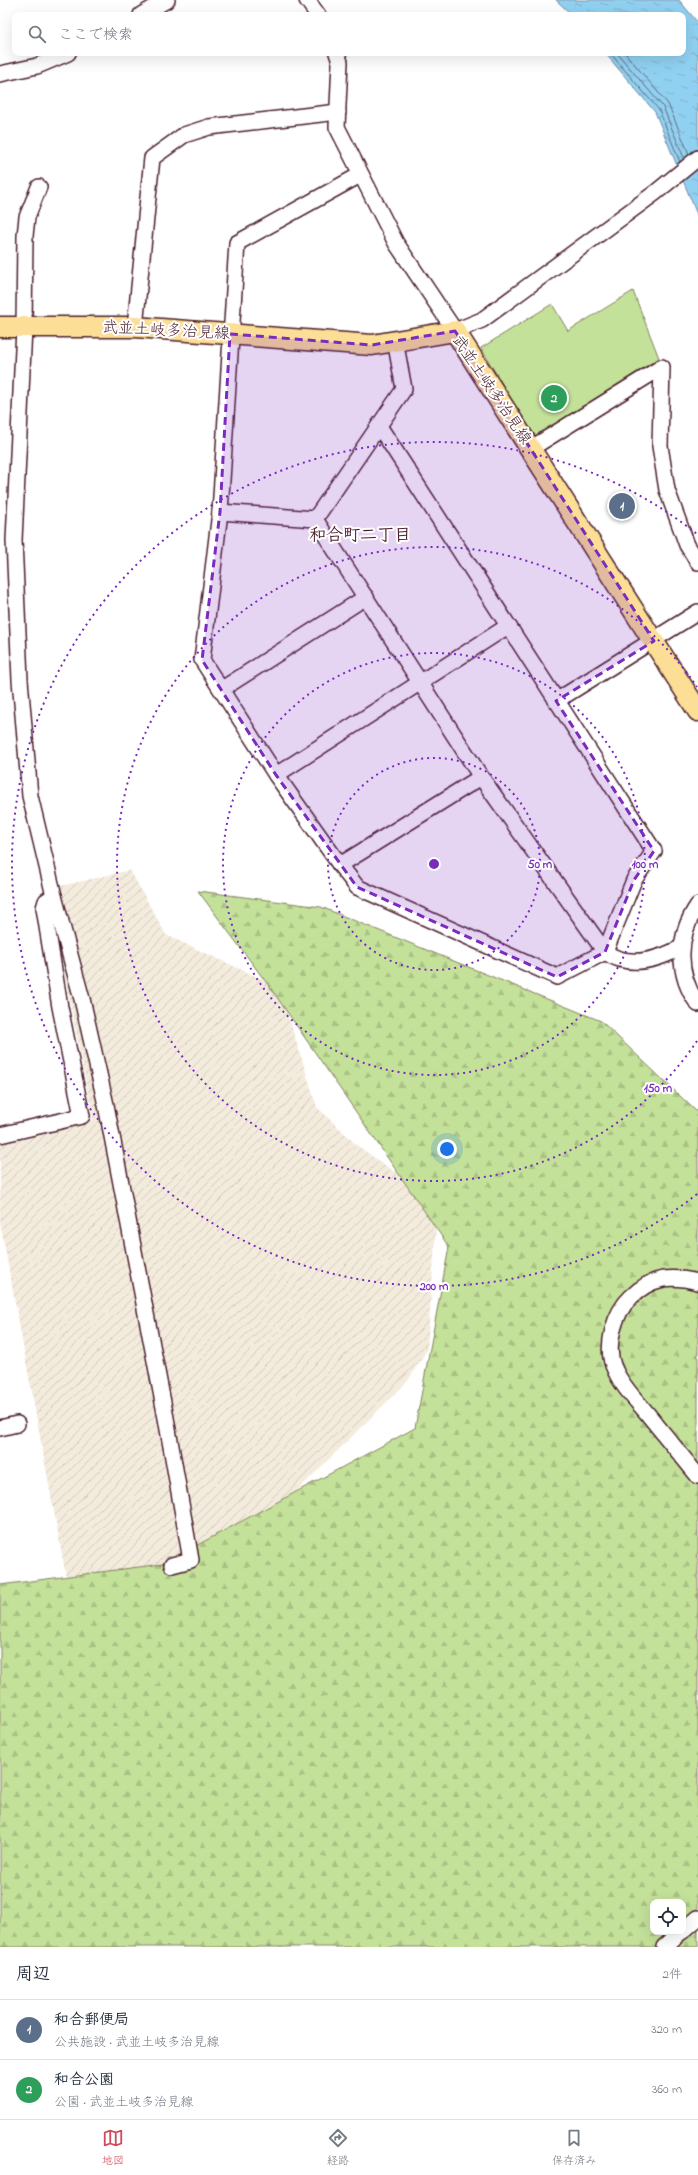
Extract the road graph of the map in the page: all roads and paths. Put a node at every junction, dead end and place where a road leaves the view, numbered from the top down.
1 (167, 0) edge
2 (307, 0) edge
3 (146, 12) edge
4 (316, 12) edge
5 (61, 56) edge
6 (338, 56) edge
7 (0, 74) edge
8 (338, 112) junction
9 (698, 158) edge
10 (360, 175) junction
11 (39, 187) dead end
12 (0, 327) edge
13 (135, 327) junction
14 (24, 328) junction
15 (455, 331) junction
16 (230, 334) junction
17 (395, 340) junction
18 (379, 426) junction
19 (530, 449) junction
20 (220, 512) junction
21 (315, 519) junction
22 (698, 562) edge
23 (366, 597) junction
24 (698, 612) edge
25 (508, 626) junction
26 (654, 641) junction
27 (421, 682) junction
28 (222, 689) junction
29 (556, 701) junction
30 (698, 711) edge
31 (276, 775) junction
32 (482, 777) junction
33 (340, 865) junction
34 (54, 896) junction
35 (698, 905) edge
36 (682, 947) junction
37 (605, 952) junction
38 (698, 1004) edge
39 (0, 1135) edge
40 (698, 1282) edge
41 (17, 1424) dead end
42 (0, 1428) edge
43 (698, 1476) edge
44 (172, 1565) dead end
45 (698, 1918) edge
46 (686, 1928) edge
47 (678, 1935) edge
48 (664, 1947) edge

1 - 3 street
2 - 4 street
5 - 7 street
6 - 8 street
8 - 10 street
8 - 13 street
9 - 15 street
10 - 15 street
10 - 16 street
11 - 14 street
12 - 14 main road, 武並土岐多治見線
13 - 14 main road, 武並土岐多治見線
13 - 16 main road, 武並土岐多治見線
14 - 34 street
15 - 17 main road, 武並土岐多治見線
15 - 19 main road, 武並土岐多治見線
16 - 17 main road, 武並土岐多治見線
16 - 20 street
17 - 18 street
18 - 21 street
18 - 25 street
19 - 22 street
19 - 26 main road, 武並土岐多治見線
20 - 21 street
20 - 28 street
21 - 23 street
23 - 27 street
23 - 28 street
24 - 26 street
25 - 27 street
25 - 29 street
26 - 29 street
26 - 30 main road, 武並土岐多治見線
27 - 31 street
27 - 32 street
28 - 31 street
29 - 37 street
31 - 33 street
32 - 33 street
32 - 37 street
33 - 37 street
34 - 39 street
34 - 44 street
35 - 36 street
36 - 37 street
36 - 38 street
40 - 43 street
41 - 42 street
45 - 46 street
47 - 48 street

